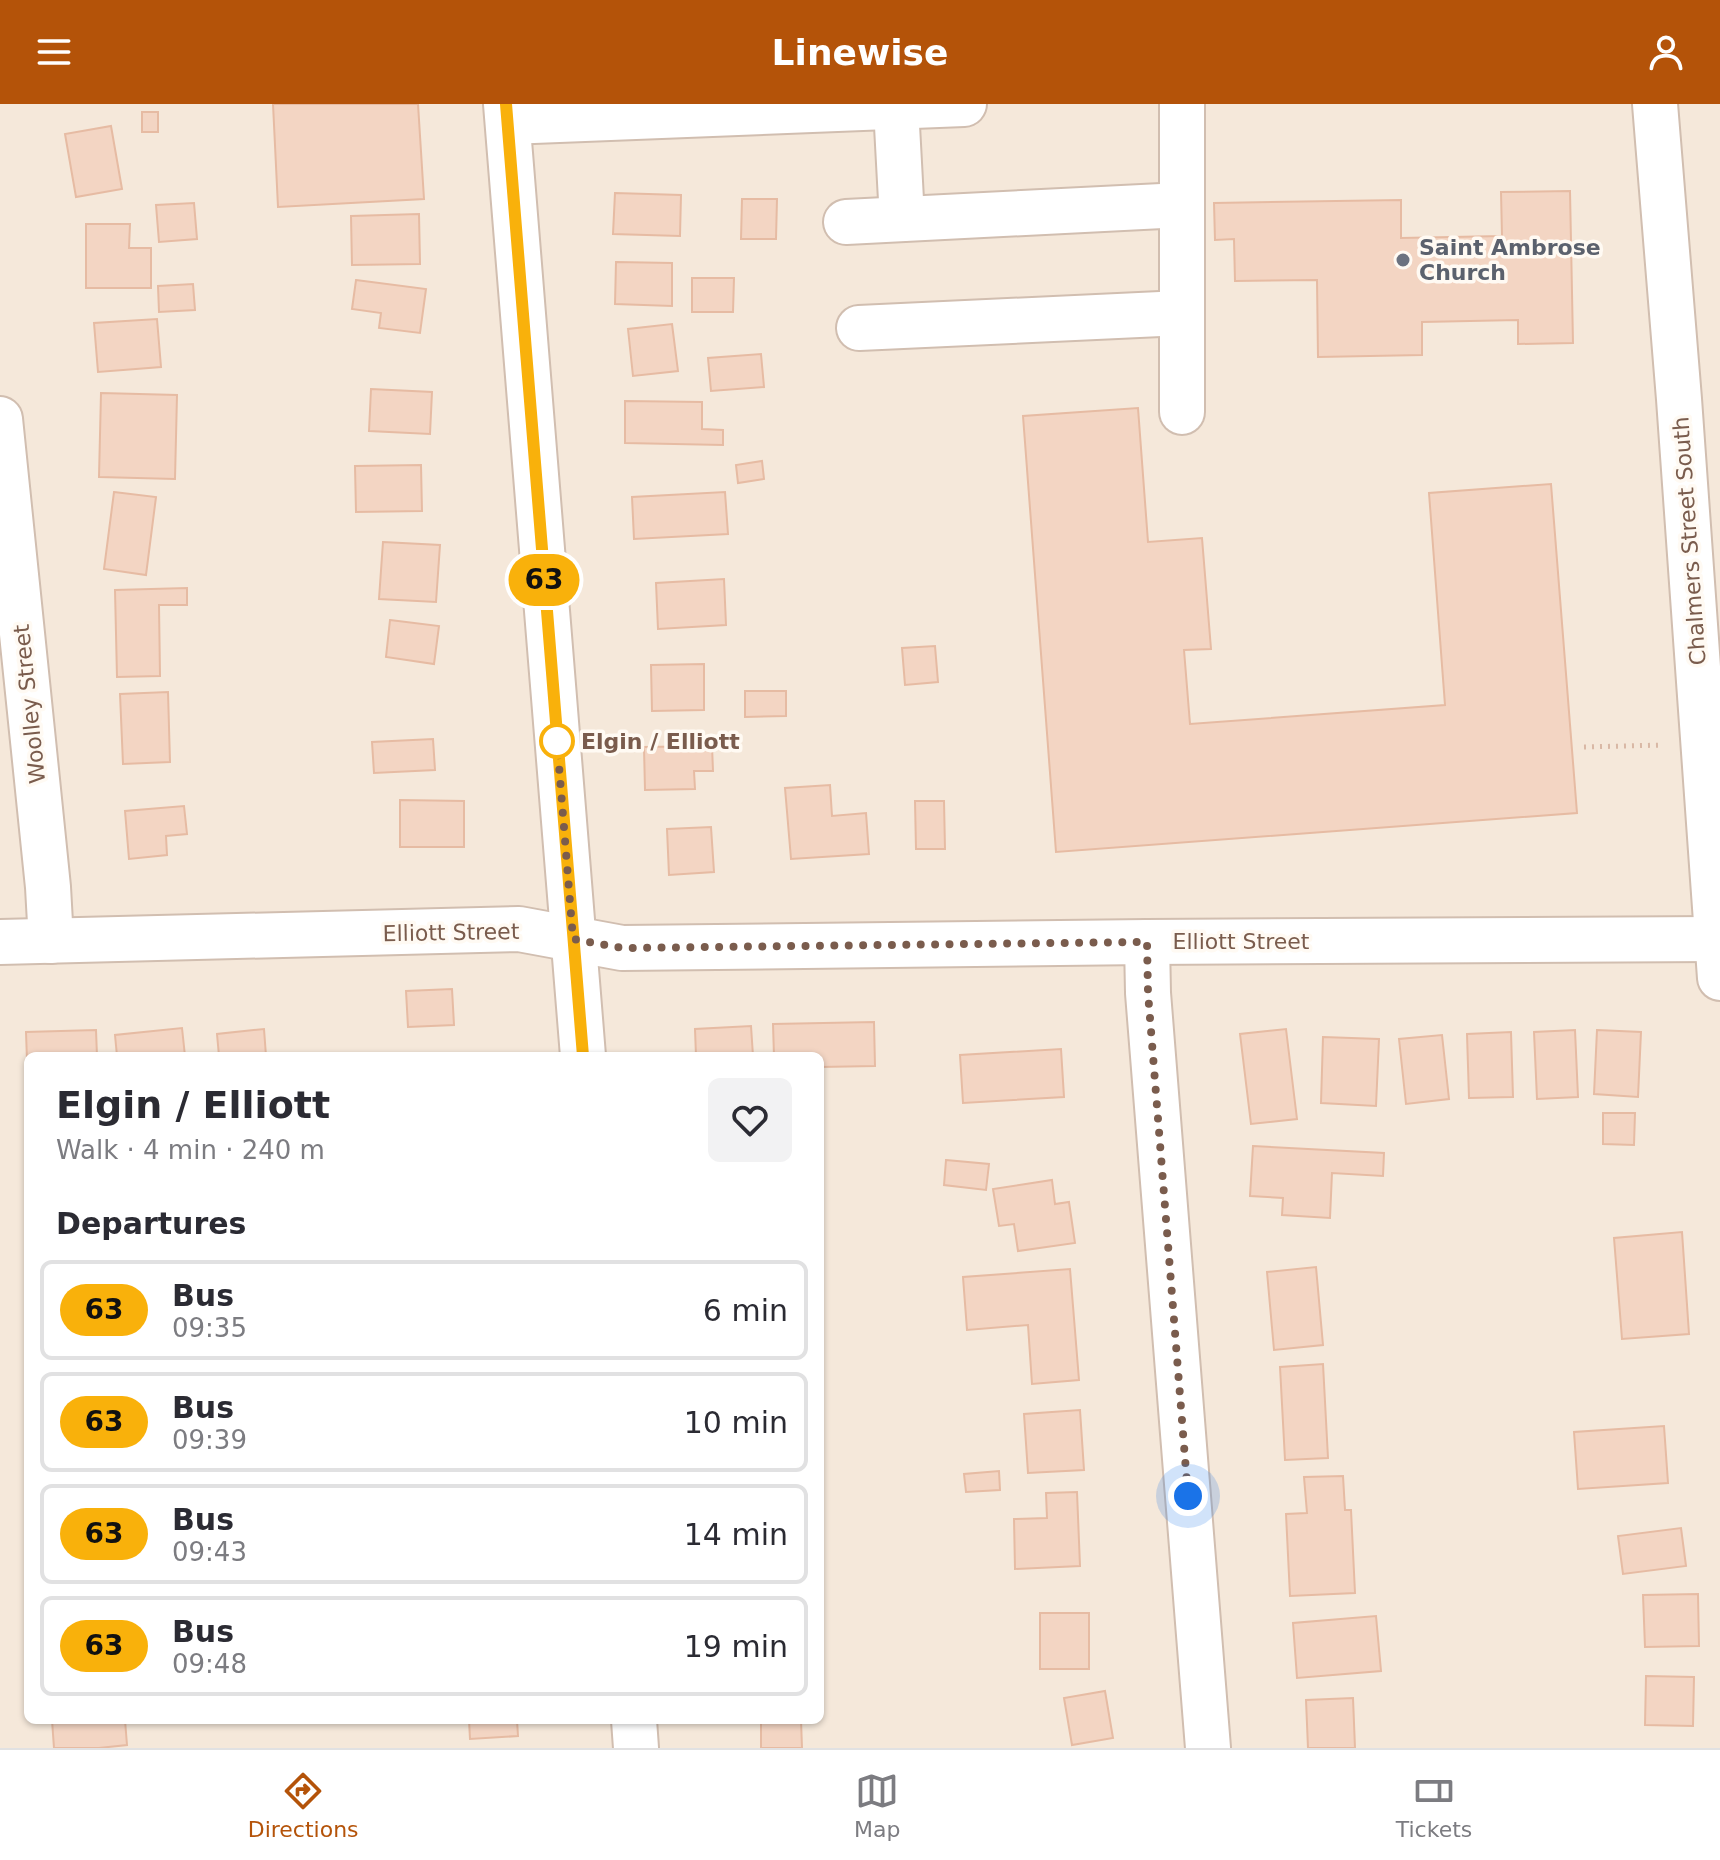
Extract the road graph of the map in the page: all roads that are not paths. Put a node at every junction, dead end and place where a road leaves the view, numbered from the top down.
1 (964, 104) edge
2 (1182, 104) edge
3 (1655, 104) edge
4 (896, 107) junction
5 (507, 113) edge
6 (1182, 205) junction
7 (902, 219) junction
8 (846, 222) dead end
9 (1182, 313) junction
10 (859, 328) dead end
11 (1182, 412) dead end
12 (0, 419) edge
13 (573, 939) junction
14 (51, 941) junction
15 (0, 942) edge
16 (1147, 942) junction
17 (1718, 958) edge
18 (583, 1052) edge
19 (634, 1724) edge
20 (636, 1748) edge
21 (1208, 1748) edge

1 - 4 street
2 - 6 street
3 - 17 street, Chalmers Street South
4 - 5 street
4 - 7 street
5 - 13 street
6 - 7 street
6 - 9 street
7 - 8 street
9 - 10 street
9 - 11 street
12 - 14 street, Woolley Street
13 - 14 street, Elliott Street
13 - 16 street, Elliott Street
13 - 18 street
14 - 15 street, Elliott Street
16 - 17 street, Elliott Street
16 - 21 street
19 - 20 street

